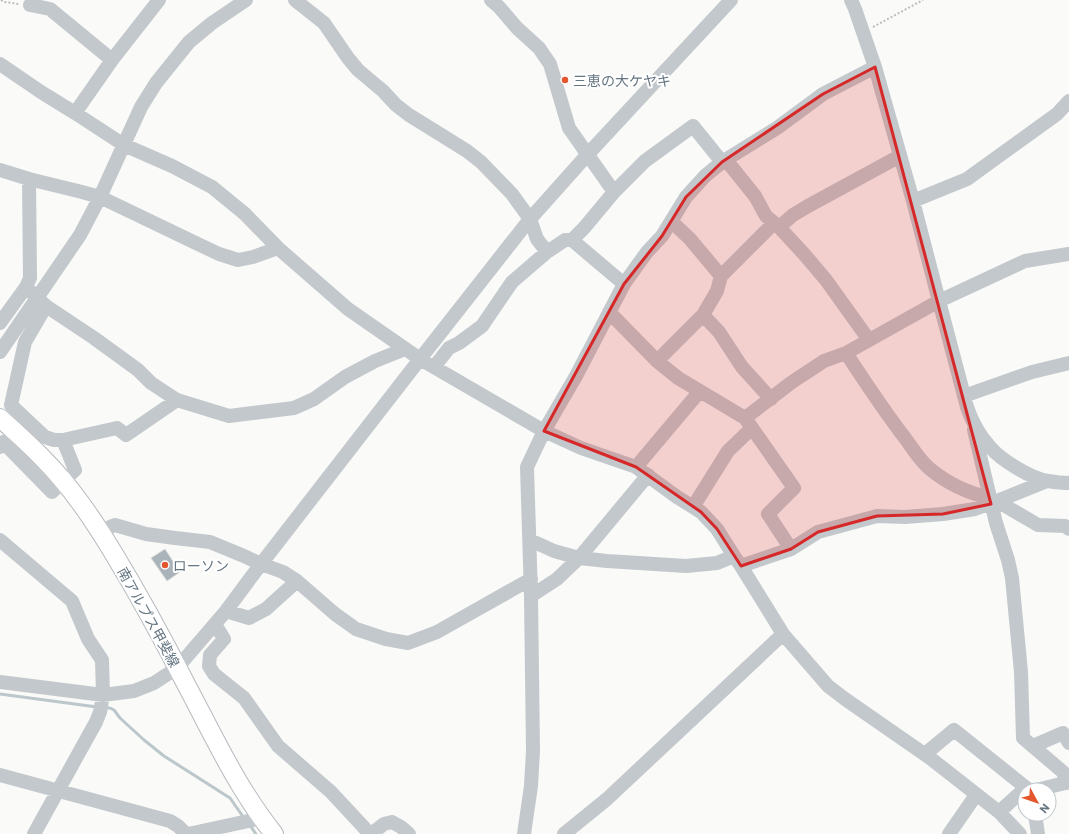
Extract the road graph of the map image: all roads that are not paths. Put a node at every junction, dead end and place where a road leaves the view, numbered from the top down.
1 (159, 0) edge
2 (246, 0) edge
3 (295, 0) edge
4 (491, 0) edge
5 (731, 0) edge
6 (851, 0) edge
7 (30, 5) road end
8 (112, 60) junction
9 (0, 64) edge
10 (875, 67) junction
11 (1069, 101) edge
12 (75, 113) junction
13 (124, 145) junction
14 (588, 154) junction
15 (900, 156) junction
16 (724, 161) junction
17 (0, 170) edge
18 (29, 179) junction
19 (614, 192) junction
20 (100, 197) junction
21 (913, 202) junction
22 (530, 219) junction
23 (671, 221) junction
24 (776, 225) junction
25 (572, 240) junction
26 (278, 248) junction
27 (547, 252) junction
28 (1069, 254) edge
29 (722, 276) junction
30 (624, 284) junction
31 (26, 287) junction
32 (939, 301) junction
33 (42, 302) junction
34 (609, 312) junction
35 (703, 315) junction
36 (0, 323) edge
37 (869, 340) junction
38 (405, 349) junction
39 (0, 352) edge
40 (846, 353) junction
41 (420, 359) junction
42 (657, 361) junction
43 (1069, 364) edge
44 (434, 367) junction
45 (700, 391) junction
46 (964, 396) junction
47 (771, 399) junction
48 (176, 400) junction
49 (0, 418) edge
50 (972, 420) junction
51 (749, 423) junction
52 (544, 431) junction
53 (63, 440) junction
54 (0, 447) edge
55 (636, 467) junction
56 (648, 476) junction
57 (1047, 481) junction
58 (64, 482) junction
59 (1069, 483) edge
60 (993, 501) junction
61 (693, 507) junction
62 (1069, 529) edge
63 (100, 532) junction
64 (0, 540) edge
65 (530, 540) junction
66 (791, 549) junction
67 (579, 558) junction
68 (738, 561) junction
69 (260, 564) junction
70 (531, 579) junction
71 (297, 580) junction
72 (531, 596) junction
73 (226, 611) junction
74 (215, 624) junction
75 (783, 634) junction
76 (178, 668) junction
77 (0, 682) edge
78 (103, 695) junction
79 (1069, 743) edge
80 (1033, 746) junction
81 (924, 754) junction
82 (0, 775) edge
83 (1019, 782) edge
84 (1068, 783) edge
85 (1057, 785) edge
86 (58, 791) junction
87 (976, 795) junction
88 (1017, 796) edge
89 (999, 812) junction
90 (262, 818) junction
91 (1036, 822) edge
92 (34, 834) edge
93 (187, 834) edge
94 (274, 834) edge
95 (370, 834) edge
96 (409, 834) edge
97 (524, 834) edge
98 (564, 834) edge
99 (949, 834) edge
100 (1020, 834) edge
101 (1038, 834) edge

1 - 8 street
2 - 13 street
3 - 22 street
4 - 14 street
5 - 14 street
6 - 10 street
7 - 8 street
8 - 12 street
9 - 12 street
10 - 15 street
10 - 16 street
11 - 21 street
12 - 13 street
13 - 20 street
13 - 26 street
14 - 19 street
14 - 22 street
15 - 21 street
15 - 24 street
16 - 19 street
16 - 23 street
16 - 24 street
17 - 18 street
18 - 20 street
18 - 31 street
19 - 25 street
20 - 26 street
20 - 33 street
21 - 32 street
22 - 27 street
22 - 41 street
23 - 29 street
23 - 30 street
24 - 29 street
24 - 37 street
25 - 27 street
25 - 30 street
26 - 38 street
27 - 44 street
28 - 32 street
29 - 35 street
30 - 34 street
31 - 33 street
31 - 36 street
32 - 37 street
32 - 46 street
33 - 39 street
33 - 48 street
33 - 53 street
34 - 42 street
34 - 52 street
35 - 42 street
35 - 47 street
37 - 40 street
38 - 41 street
38 - 48 street
40 - 47 street
40 - 60 street
41 - 44 street
41 - 69 street
42 - 45 street
43 - 46 street
44 - 52 street
45 - 51 street
45 - 55 street
46 - 50 street
47 - 51 street
48 - 53 street
49 - 58 main road, 南アルプス甲斐線
50 - 57 street
50 - 60 street
51 - 61 street
51 - 66 street
52 - 55 street
52 - 65 street
53 - 58 street
54 - 58 street
55 - 56 street
56 - 61 street
56 - 67 street
57 - 59 street
57 - 60 street
58 - 63 main road, 南アルプス甲斐線
60 - 62 street
60 - 66 street
60 - 80 street
61 - 68 street
63 - 69 street
63 - 76 main road, 南アルプス甲斐線
64 - 78 street
65 - 67 street
65 - 70 street
66 - 68 street
67 - 68 street
67 - 72 street
68 - 75 street
69 - 71 street
69 - 73 street
70 - 71 street
70 - 72 street
71 - 73 street
72 - 97 street
73 - 74 street
74 - 76 street
74 - 95 street
75 - 81 street
75 - 98 street
76 - 78 street
76 - 90 main road, 南アルプス甲斐線
77 - 78 street
78 - 86 street
79 - 80 street
80 - 84 street
81 - 83 street
81 - 87 street
82 - 86 street
84 - 85 street
86 - 92 street
86 - 93 street
87 - 89 street
87 - 99 street
88 - 89 street
89 - 100 street
90 - 93 street
90 - 94 main road, 南アルプス甲斐線
91 - 101 street
95 - 96 street

